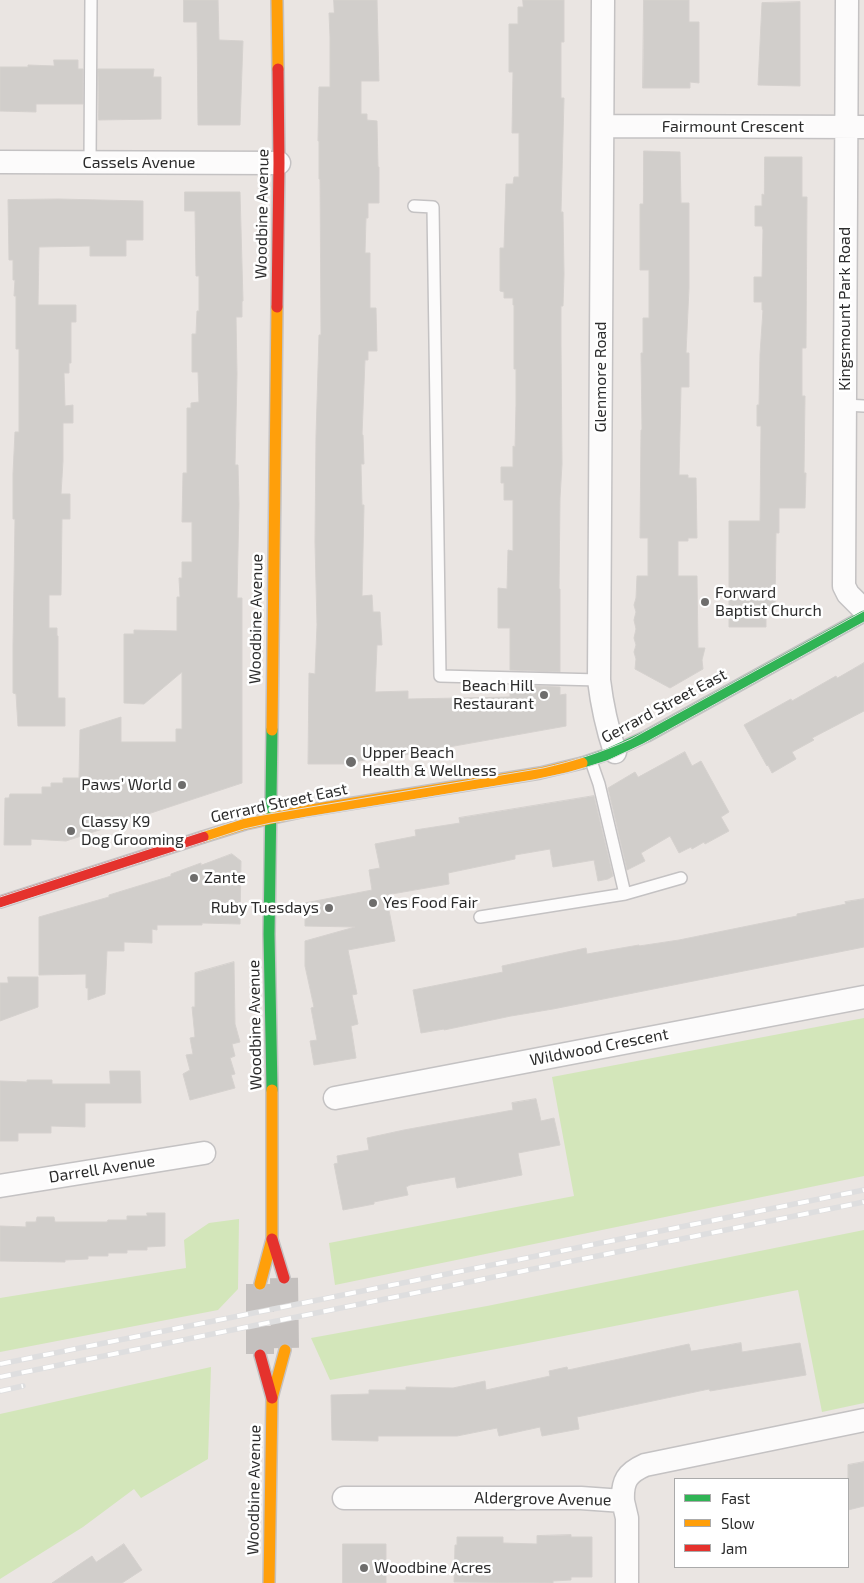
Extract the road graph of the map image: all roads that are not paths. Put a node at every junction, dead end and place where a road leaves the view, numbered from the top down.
1 (91, 0) edge
2 (276, 0) edge
3 (603, 0) edge
4 (847, 0) edge
5 (603, 126) junction
6 (855, 127) edge
7 (0, 162) edge
8 (90, 162) junction
9 (279, 164) junction
10 (414, 206) dead end
11 (854, 405) edge
12 (864, 610) edge
13 (864, 616) edge
14 (599, 680) junction
15 (615, 752) junction
16 (591, 761) junction
17 (271, 818) junction
18 (681, 878) dead end
19 (625, 894) junction
20 (0, 902) edge
21 (480, 917) dead end
22 (864, 997) edge
23 (335, 1098) dead end
24 (204, 1153) dead end
25 (0, 1186) edge
26 (272, 1238) junction
27 (284, 1278) tunnel mouth
28 (260, 1284) tunnel mouth
29 (286, 1350) tunnel mouth
30 (260, 1355) tunnel mouth
31 (272, 1398) junction
32 (864, 1420) edge
33 (344, 1498) dead end
34 (623, 1501) junction
35 (269, 1583) edge
36 (627, 1583) edge

1 - 8 lane
2 - 9 main road, Woodbine Avenue
3 - 5 street, Glenmore Road
4 - 6 street, Kingsmount Park Road
5 - 6 street, Fairmount Crescent
5 - 14 street, Glenmore Road
6 - 11 street, Kingsmount Park Road
7 - 8 street, Cassels Avenue
8 - 9 street, Cassels Avenue
9 - 17 main road, Woodbine Avenue
10 - 14 lane
11 - 12 street, Kingsmount Park Road
13 - 15 main road, Gerrard Street East
14 - 15 street, Glenmore Road
15 - 16 main road, Gerrard Street East
16 - 17 main road, Gerrard Street East
16 - 19 lane
17 - 20 main road, Gerrard Street East
17 - 26 main road, Woodbine Avenue
18 - 19 lane
19 - 21 lane
22 - 23 street, Wildwood Crescent
24 - 25 street, Darrell Avenue
26 - 27 main road, Woodbine Avenue
26 - 28 main road, Woodbine Avenue
29 - 31 main road, Woodbine Avenue
30 - 31 main road, Woodbine Avenue
31 - 35 main road, Woodbine Avenue
32 - 34 street, Aldergrove Avenue
33 - 34 street, Aldergrove Avenue
34 - 36 street

